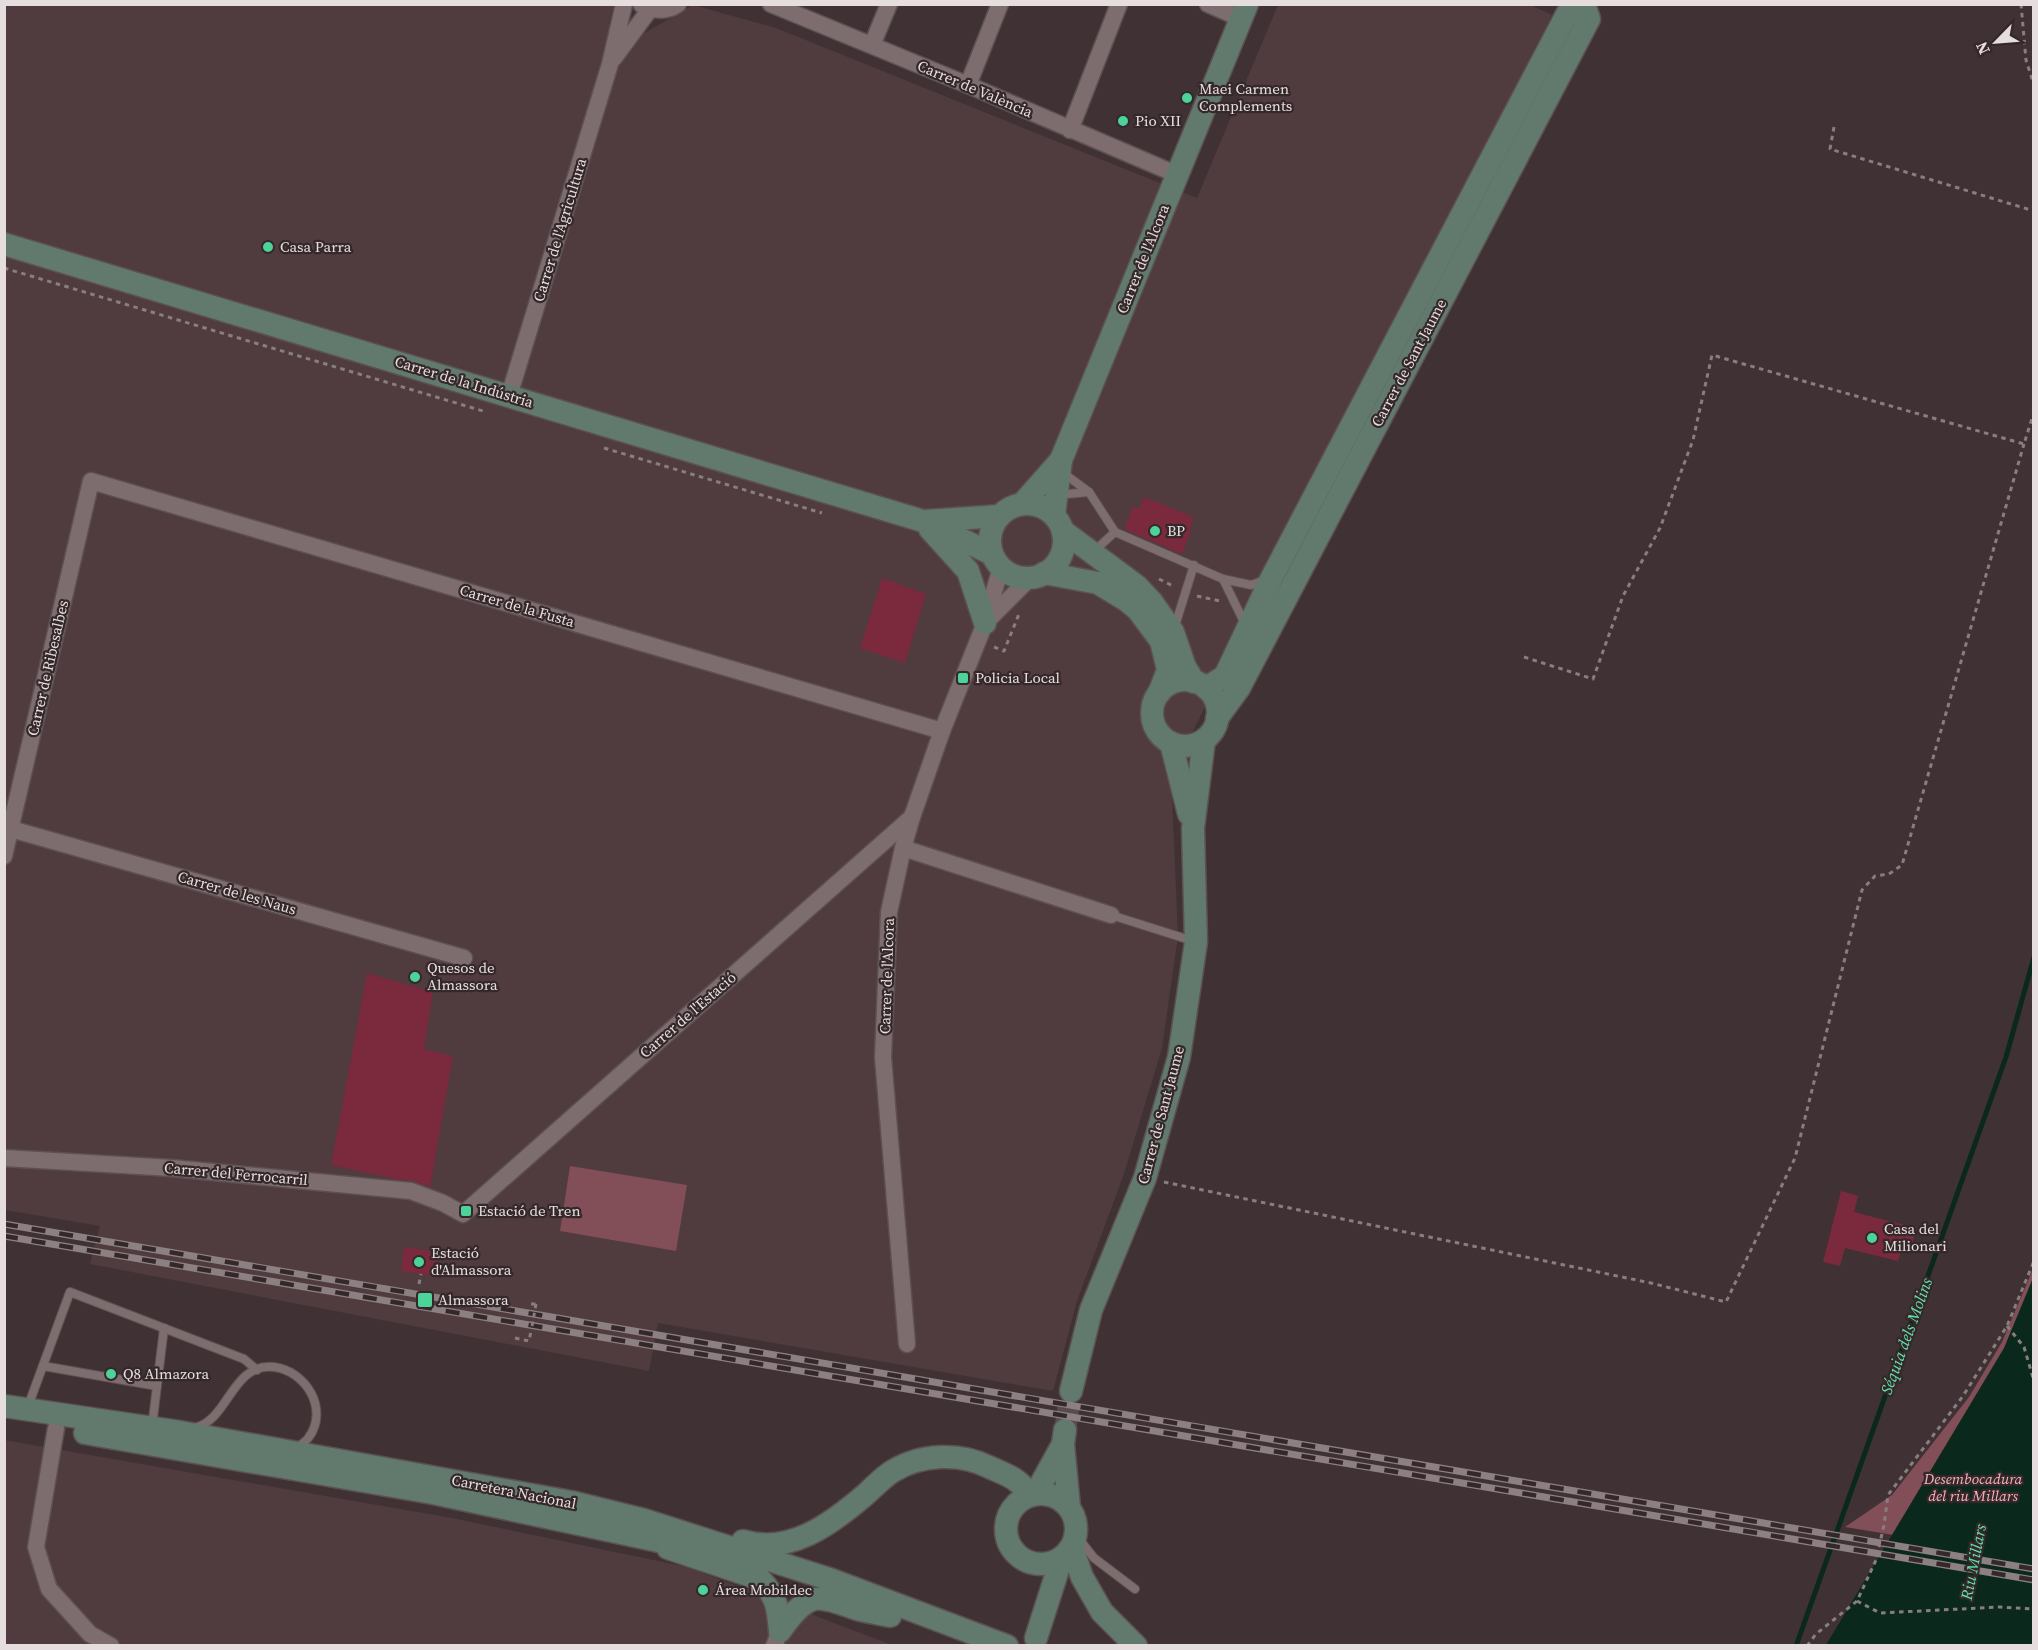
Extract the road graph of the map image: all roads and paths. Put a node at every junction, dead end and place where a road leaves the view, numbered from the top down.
1 (624, 4) edge
2 (678, 4) edge
3 (771, 4) edge
4 (889, 4) edge
5 (1000, 4) edge
6 (1119, 4) edge
7 (1208, 4) edge
8 (1583, 4) edge
9 (2021, 4) edge
10 (645, 7) edge
11 (795, 9) edge
12 (1245, 12) edge
13 (872, 45) junction
14 (610, 64) junction
15 (968, 85) junction
16 (2034, 85) edge
17 (1834, 127) dead end
18 (1070, 130) junction
19 (1178, 174) junction
20 (2034, 211) edge
21 (4, 244) edge
22 (509, 396) junction
23 (2034, 412) edge
24 (2024, 444) junction
25 (1060, 465) junction
26 (91, 481) joint
27 (1089, 492) junction
28 (1022, 504) junction
29 (1058, 514) junction
30 (999, 516) junction
31 (923, 521) junction
32 (1115, 532) junction
33 (1092, 553) junction
34 (997, 560) junction
35 (1194, 565) junction
36 (1037, 575) junction
37 (1223, 579) junction
38 (1271, 579) junction
39 (1137, 586) junction
40 (1186, 592) junction
41 (1235, 604) junction
42 (1020, 611) dead end
43 (1248, 630) junction
44 (982, 632) junction
45 (1173, 632) junction
46 (1524, 657) dead end
47 (1200, 685) junction
48 (1159, 693) junction
49 (1217, 718) junction
50 (942, 731) junction
51 (1204, 740) junction
52 (1171, 743) junction
53 (912, 817) junction
54 (1193, 828) junction
55 (11, 829) junction
56 (903, 848) junction
57 (4, 856) edge
58 (1111, 915) joint
59 (1196, 942) junction
60 (464, 958) dead end
61 (4, 1158) edge
62 (1145, 1178) junction
63 (463, 1214) joint
64 (2034, 1261) edge
65 (421, 1274) dead end
66 (419, 1284) dead end
67 (533, 1304) dead end
68 (2007, 1326) junction
69 (164, 1328) junction
70 (515, 1338) dead end
71 (907, 1344) dead end
72 (43, 1366) junction
73 (257, 1370) junction
74 (2034, 1381) edge
75 (157, 1386) junction
76 (1071, 1391) tunnel mouth
77 (4, 1406) edge
78 (27, 1409) junction
79 (4, 1417) edge
80 (56, 1428) junction
81 (152, 1428) junction
82 (180, 1432) junction
83 (127, 1440) junction
84 (291, 1451) junction
85 (1033, 1494) junction
86 (1069, 1507) junction
87 (649, 1530) junction
88 (1070, 1546) junction
89 (1027, 1561) junction
90 (1135, 1589) dead end
91 (1857, 1601) junction
92 (1046, 1608) junction
93 (2034, 1609) edge
94 (890, 1616) junction
95 (777, 1638) edge
96 (1036, 1638) dead end
97 (111, 1646) edge
98 (965, 1646) edge
99 (1007, 1646) edge
100 (1136, 1646) edge
101 (1807, 1646) edge

1 - 14 street, Carrer de l'Agricultura
2 - 10 street
3 - 11 street, Carrer de València
4 - 13 street
5 - 15 street
6 - 18 street
7 - 12 street
8 - 38 street, Carrer de Sant Jaume
8 - 49 street, Carrer de Sant Jaume
9 - 16 path
10 - 14 street, Carrer de l'Agricultura
11 - 13 street, Carrer de València
12 - 19 street, Carrer de l'Alcora
13 - 15 street, Carrer de València
14 - 22 street, Carrer de l'Agricultura
15 - 18 street, Carrer de València
17 - 20 path
18 - 19 street, Carrer de València
19 - 25 street, Carrer de l'Alcora
21 - 22 street, Carrer de la Indústria
22 - 31 street, Carrer de la Indústria
23 - 24 path
24 - 46 path
24 - 62 path
25 - 27 lane
25 - 28 street, Carrer de l'Alcora
25 - 29 street
26 - 50 street, Carrer de la Fusta
26 - 55 street, Carrer de Ribesalbes
27 - 29 lane
27 - 32 lane
28 - 29 street
28 - 30 street
29 - 33 street
29 - 36 street
30 - 31 street, Carrer de la Indústria
30 - 34 street
31 - 34 street, Carrer de la Indústria
31 - 44 street
32 - 33 lane
32 - 35 lane
33 - 39 street
34 - 36 street
34 - 44 street, Carrer de l'Alcora
35 - 37 lane
35 - 40 lane
36 - 44 street, Carrer de l'Alcora
36 - 48 street
37 - 38 lane
37 - 41 lane
38 - 43 street, Carrer de Sant Jaume
39 - 40 path
39 - 45 street
40 - 41 path
40 - 45 lane
41 - 43 lane
42 - 44 path
43 - 47 street, Carrer de Sant Jaume
44 - 50 street, Carrer de l'Alcora
45 - 47 street
47 - 48 street
47 - 49 street
48 - 52 street
49 - 51 street
50 - 53 street, Carrer de l'Alcora
51 - 52 street
51 - 54 street, Carrer de Sant Jaume
52 - 54 street, Carrer de Sant Jaume
53 - 56 street, Carrer de l'Alcora
53 - 63 street, Carrer de l'Estació
54 - 59 street, Carrer de Sant Jaume
55 - 57 street, Carrer de Ribesalbes
55 - 60 street, Carrer de les Naus
56 - 58 street
56 - 71 street, Carrer de l'Alcora
58 - 59 lane
59 - 62 street, Carrer de Sant Jaume
61 - 63 street, Carrer del Ferrocarril
62 - 76 street, Carrer de Sant Jaume
64 - 68 path
65 - 66 path
67 - 70 path, bridge
68 - 74 path
68 - 91 path
69 - 72 lane
69 - 73 lane
69 - 75 lane
72 - 75 lane
72 - 78 lane
73 - 82 lane
73 - 84 lane
75 - 81 lane
77 - 78 street, Carretera Nacional
78 - 81 street, Carretera Nacional
79 - 80 street, Carretera Nacional
80 - 83 street, Carretera Nacional
80 - 97 street
81 - 82 street, Carretera Nacional
82 - 84 street, Carretera Nacional
83 - 84 lane
83 - 87 street, Carretera Nacional
84 - 87 street, Carretera Nacional
85 - 86 street
85 - 86 street
85 - 87 street
85 - 89 street
86 - 88 street
87 - 94 street, Carretera Nacional
87 - 95 street
87 - 99 street, Carretera Nacional
88 - 89 street
88 - 90 lane
88 - 92 street
88 - 100 street
89 - 92 street
91 - 93 path
91 - 101 path
92 - 96 street
94 - 95 street
94 - 98 street, Carretera Nacional

